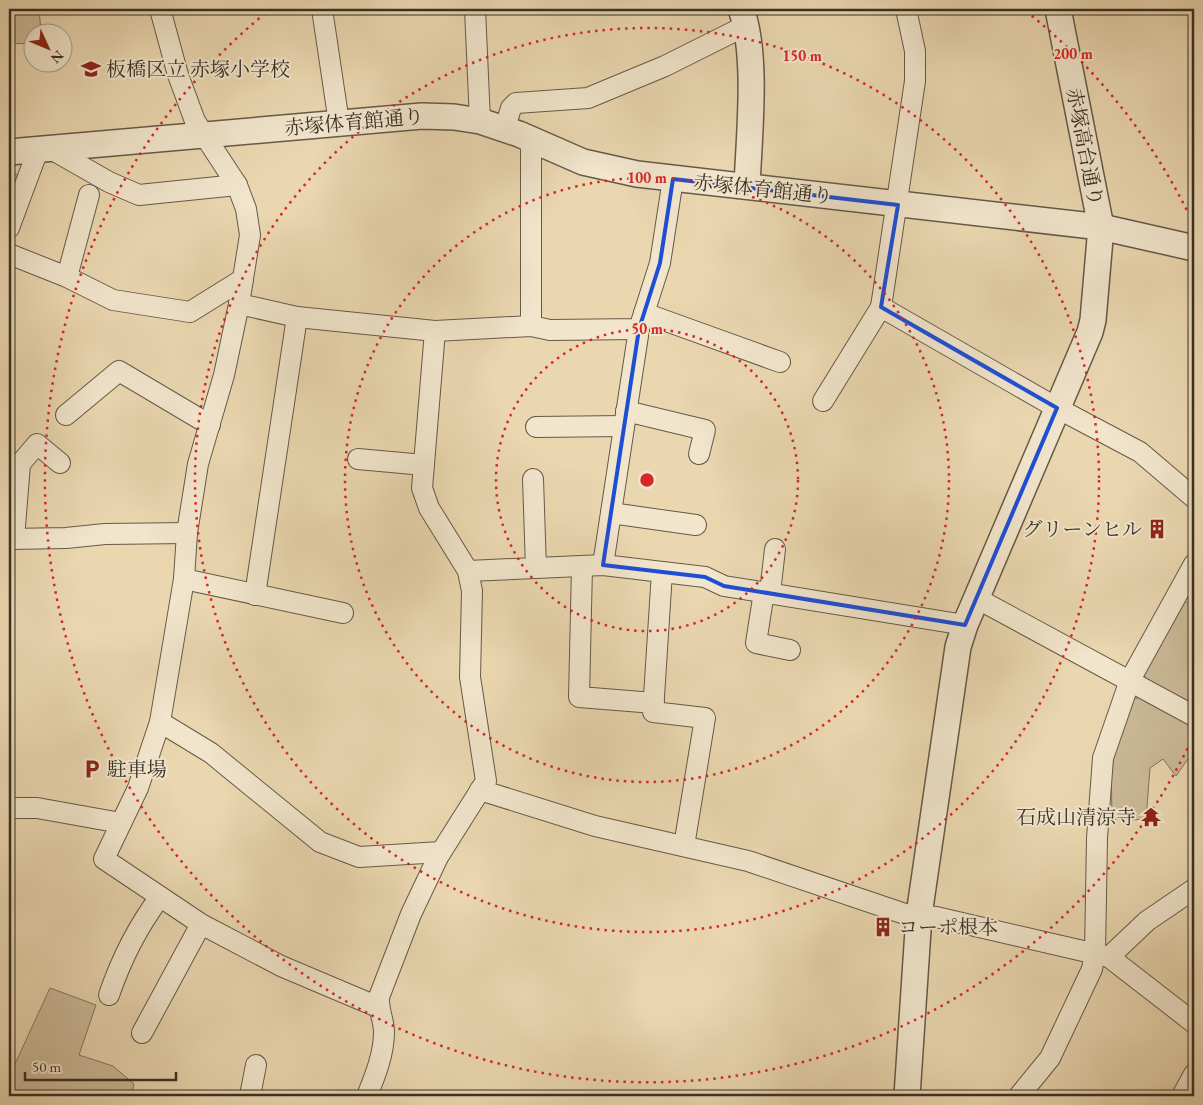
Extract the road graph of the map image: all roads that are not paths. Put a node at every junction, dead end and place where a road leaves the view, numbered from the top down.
1 (160, 9) edge
2 (322, 9) edge
3 (475, 9) edge
4 (906, 9) edge
5 (1058, 9) edge
6 (744, 17) edge
7 (480, 121) junction
8 (339, 123) junction
9 (505, 128) junction
10 (204, 135) junction
11 (532, 140) junction
12 (45, 149) junction
13 (9, 152) edge
14 (673, 179) junction
15 (236, 184) junction
16 (747, 186) junction
17 (101, 188) junction
18 (898, 205) junction
19 (1101, 227) junction
20 (9, 228) edge
21 (1194, 248) edge
22 (9, 254) edge
23 (67, 276) junction
24 (243, 279) junction
25 (239, 304) junction
26 (881, 307) junction
27 (297, 317) junction
28 (641, 321) junction
29 (531, 326) junction
30 (436, 331) junction
31 (780, 362) dead end
32 (823, 401) dead end
33 (1057, 408) junction
34 (66, 415) dead end
35 (625, 419) junction
36 (210, 425) junction
37 (536, 427) dead end
38 (699, 454) dead end
39 (358, 459) dead end
40 (60, 463) dead end
41 (424, 465) junction
42 (533, 479) dead end
43 (1194, 498) edge
44 (611, 513) junction
45 (696, 524) dead end
46 (187, 533) junction
47 (12, 539) edge
48 (775, 549) dead end
49 (1194, 564) edge
50 (582, 566) junction
51 (603, 566) junction
52 (536, 568) junction
53 (468, 571) junction
54 (662, 572) junction
55 (184, 579) junction
56 (767, 593) junction
57 (255, 595) junction
58 (976, 598) junction
59 (342, 613) dead end
60 (965, 625) junction
61 (790, 650) dead end
62 (1130, 680) junction
63 (654, 703) junction
64 (1194, 716) edge
65 (160, 722) junction
66 (480, 790) junction
67 (9, 808) edge
68 (121, 823) junction
69 (684, 846) junction
70 (441, 852) junction
71 (1194, 888) edge
72 (160, 897) junction
73 (919, 915) junction
74 (201, 924) junction
75 (1102, 955) junction
76 (109, 996) dead end
77 (378, 1007) junction
78 (1194, 1022) edge
79 (142, 1034) dead end
80 (256, 1065) dead end
81 (1194, 1074) edge
82 (1031, 1092) edge
83 (250, 1096) edge
84 (367, 1096) edge
85 (907, 1096) edge
86 (1182, 1096) edge

1 - 10 street
2 - 8 street
3 - 7 street
4 - 18 street
5 - 19 street, 赤塚高台通り
6 - 9 street
6 - 16 street
7 - 8 street, 赤塚体育館通り
7 - 9 street, 赤塚体育館通り
8 - 10 street, 赤塚体育館通り
9 - 11 street, 赤塚体育館通り
10 - 12 street, 赤塚体育館通り
10 - 15 street
11 - 14 street, 赤塚体育館通り
11 - 29 street
12 - 13 street, 赤塚体育館通り
12 - 17 street
12 - 20 street
14 - 16 street, 赤塚体育館通り
14 - 28 street
15 - 17 street
15 - 24 street
16 - 18 street, 赤塚体育館通り
17 - 23 street
18 - 19 street, 赤塚体育館通り
18 - 26 street
19 - 21 street, 赤塚体育館通り
19 - 33 street, 赤塚高台通り
22 - 23 street
23 - 24 street
24 - 25 street
25 - 27 street
25 - 36 street
26 - 32 street
26 - 33 street
27 - 30 street
27 - 57 street
28 - 29 street
28 - 31 street
28 - 35 street
29 - 30 street
30 - 41 street
33 - 43 street
33 - 58 street, 赤塚高台通り
34 - 36 street
35 - 37 street
35 - 38 street
35 - 44 street
36 - 46 street
39 - 41 street
40 - 47 street
41 - 53 street
42 - 52 street
44 - 45 street
44 - 51 street
46 - 47 street
46 - 55 street
48 - 56 street
49 - 62 street
50 - 51 street
50 - 52 street
50 - 63 street
51 - 54 street
52 - 53 street
53 - 66 street
54 - 56 street
54 - 63 street
55 - 57 street
55 - 65 street
56 - 60 street
56 - 61 street
57 - 59 street
58 - 60 street, 赤塚高台通り
58 - 62 street
60 - 73 street, 赤塚高台通り
62 - 64 street
62 - 75 street
63 - 69 street
65 - 68 street
65 - 70 street
66 - 69 street
66 - 70 street
67 - 68 street
68 - 72 street
69 - 73 street
70 - 77 street
71 - 75 street
72 - 74 street
72 - 76 street
73 - 75 street
73 - 85 street, 赤塚高台通り
74 - 77 street
74 - 79 street
75 - 78 street
75 - 82 street
77 - 84 street
80 - 83 street
81 - 86 street

